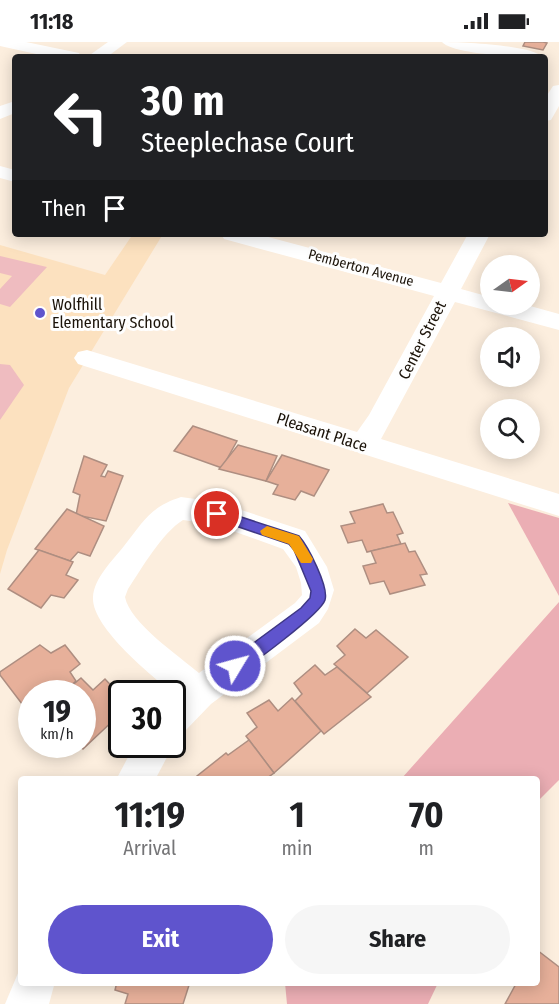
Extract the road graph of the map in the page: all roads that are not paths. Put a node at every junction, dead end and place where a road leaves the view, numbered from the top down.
1 (3, 42) edge
2 (119, 42) edge
3 (450, 42) edge
4 (59, 54) edge
5 (100, 54) edge
6 (517, 54) edge
7 (559, 90) edge
8 (548, 109) edge
9 (243, 237) edge
10 (477, 237) edge
11 (447, 292) junction
12 (480, 301) edge
13 (533, 315) edge
14 (559, 322) edge
15 (87, 358) dead end
16 (362, 445) junction
17 (558, 505) edge
18 (199, 693) junction
19 (186, 706) edge
20 (147, 758) edge
21 (136, 776) edge
22 (33, 986) edge
23 (27, 1004) edge

1 - 4 street
2 - 5 street
3 - 6 street
7 - 8 street
9 - 11 street, Pemberton Avenue
10 - 11 street, Center Street
11 - 12 street, Pemberton Avenue
11 - 16 street, Center Street
13 - 14 street, Pemberton Avenue
15 - 16 street, Pleasant Place
16 - 17 street, Pleasant Place
18 - 18 street
18 - 19 street
20 - 21 street
22 - 23 street

